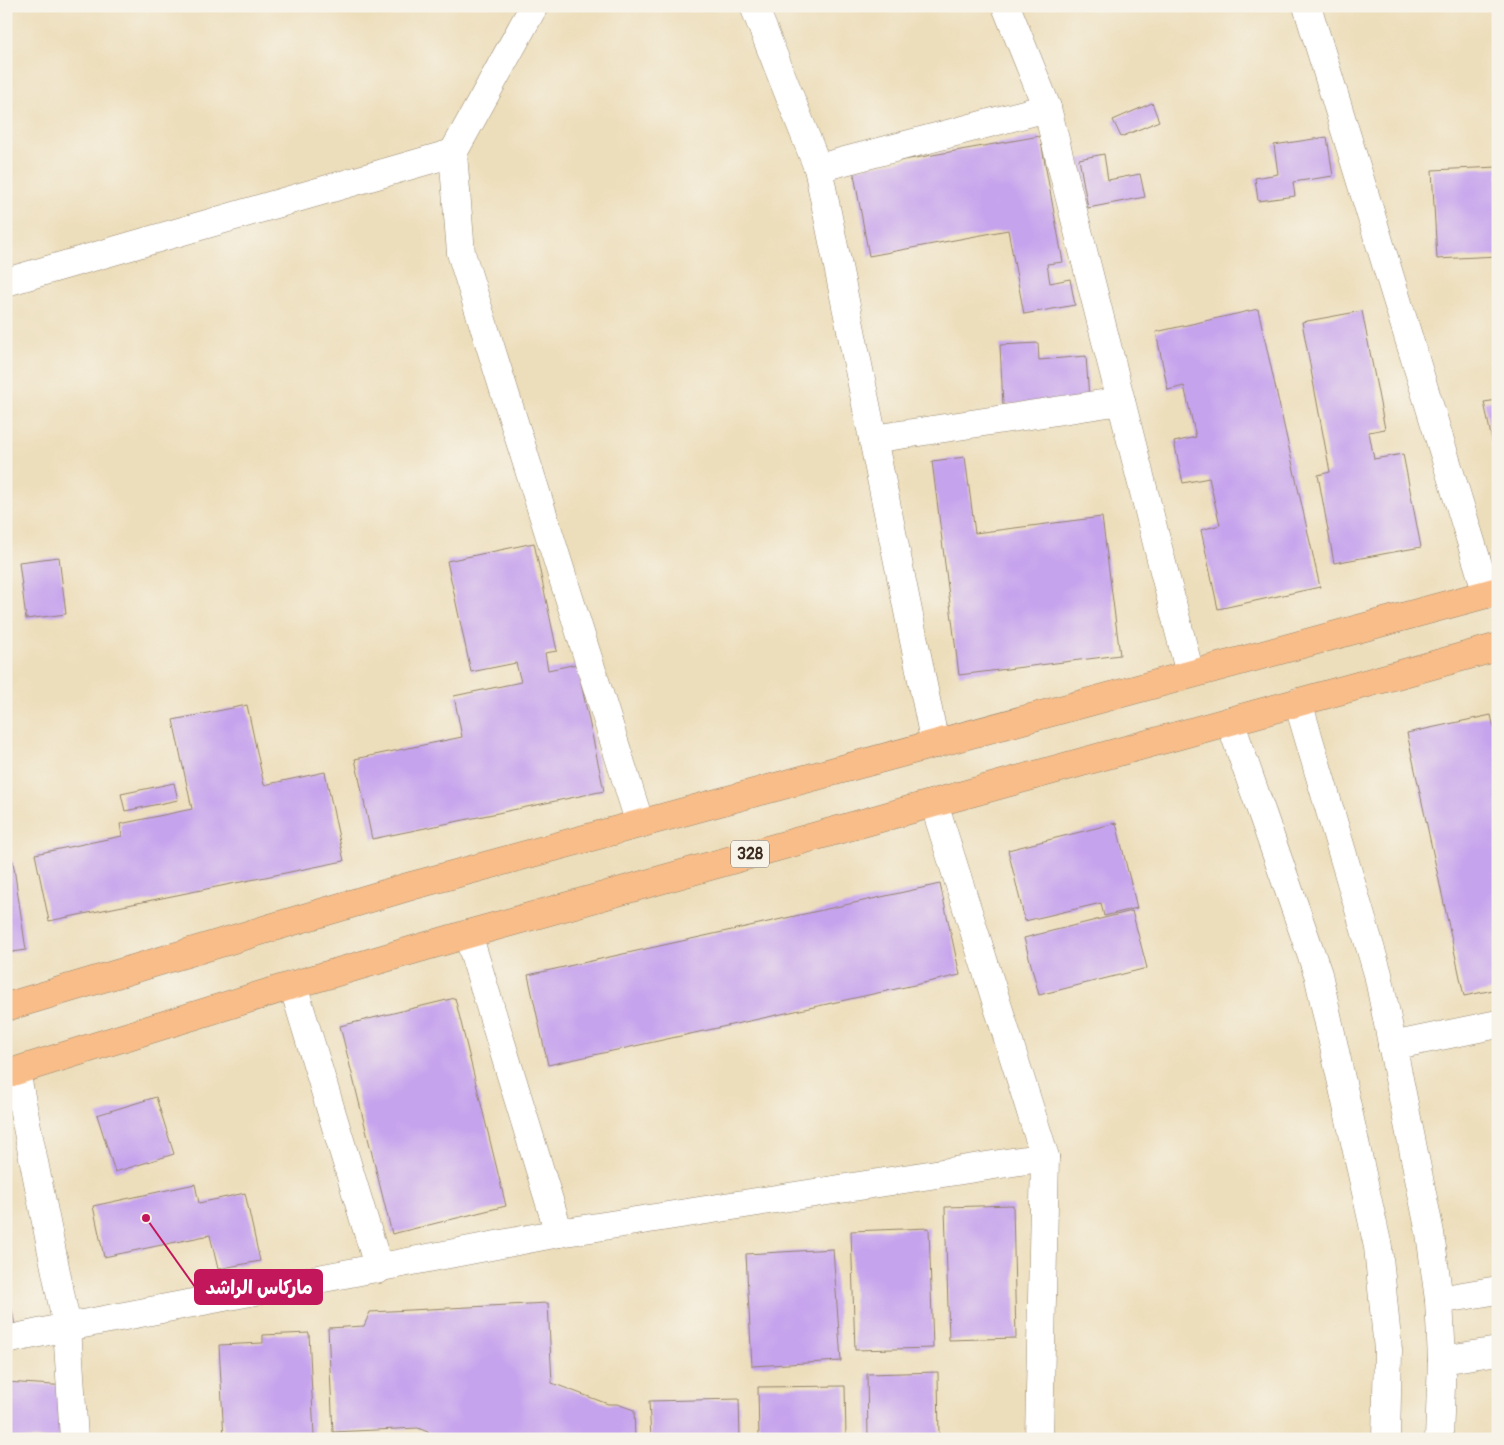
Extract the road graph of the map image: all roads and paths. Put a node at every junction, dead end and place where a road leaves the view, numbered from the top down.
1 (534, 6) edge
2 (754, 6) edge
3 (1006, 6) edge
4 (1307, 6) edge
5 (1047, 108) junction
6 (453, 153) junction
7 (818, 168) junction
8 (6, 282) edge
9 (1121, 401) junction
10 (873, 439) junction
11 (1492, 592) edge
12 (1498, 647) edge
13 (1190, 674) junction
14 (1298, 702) junction
15 (1230, 720) junction
16 (935, 744) junction
17 (934, 803) junction
18 (640, 824) junction
19 (468, 934) junction
20 (293, 985) junction
21 (6, 1007) edge
22 (1498, 1024) edge
23 (1392, 1046) junction
24 (11, 1073) edge
25 (1045, 1156) junction
26 (559, 1233) junction
27 (379, 1268) junction
28 (1498, 1290) edge
29 (1439, 1300) junction
30 (67, 1326) junction
31 (6, 1340) edge
32 (1498, 1351) edge
33 (1442, 1360) junction
34 (74, 1439) edge
35 (1039, 1439) edge
36 (1386, 1439) edge
37 (1438, 1439) edge

1 - 6 street
2 - 7 street
3 - 5 street
4 - 11 street
5 - 7 street
5 - 9 street
6 - 8 street
6 - 18 street
7 - 10 street
9 - 10 street
9 - 13 street
10 - 16 street
11 - 13 main road
12 - 14 main road, 328
13 - 16 main road
14 - 15 main road, 328
14 - 23 street
15 - 17 main road, 328
15 - 36 street
16 - 18 main road
17 - 19 main road, 328
17 - 25 street
18 - 21 main road
19 - 20 main road, 328
19 - 26 street
20 - 24 main road, 328
20 - 27 street
22 - 23 street
23 - 29 street
24 - 30 street
25 - 26 street
25 - 35 street
26 - 27 street
27 - 30 street
28 - 29 street
29 - 33 street
30 - 31 street
30 - 34 street
32 - 33 street
33 - 37 street

